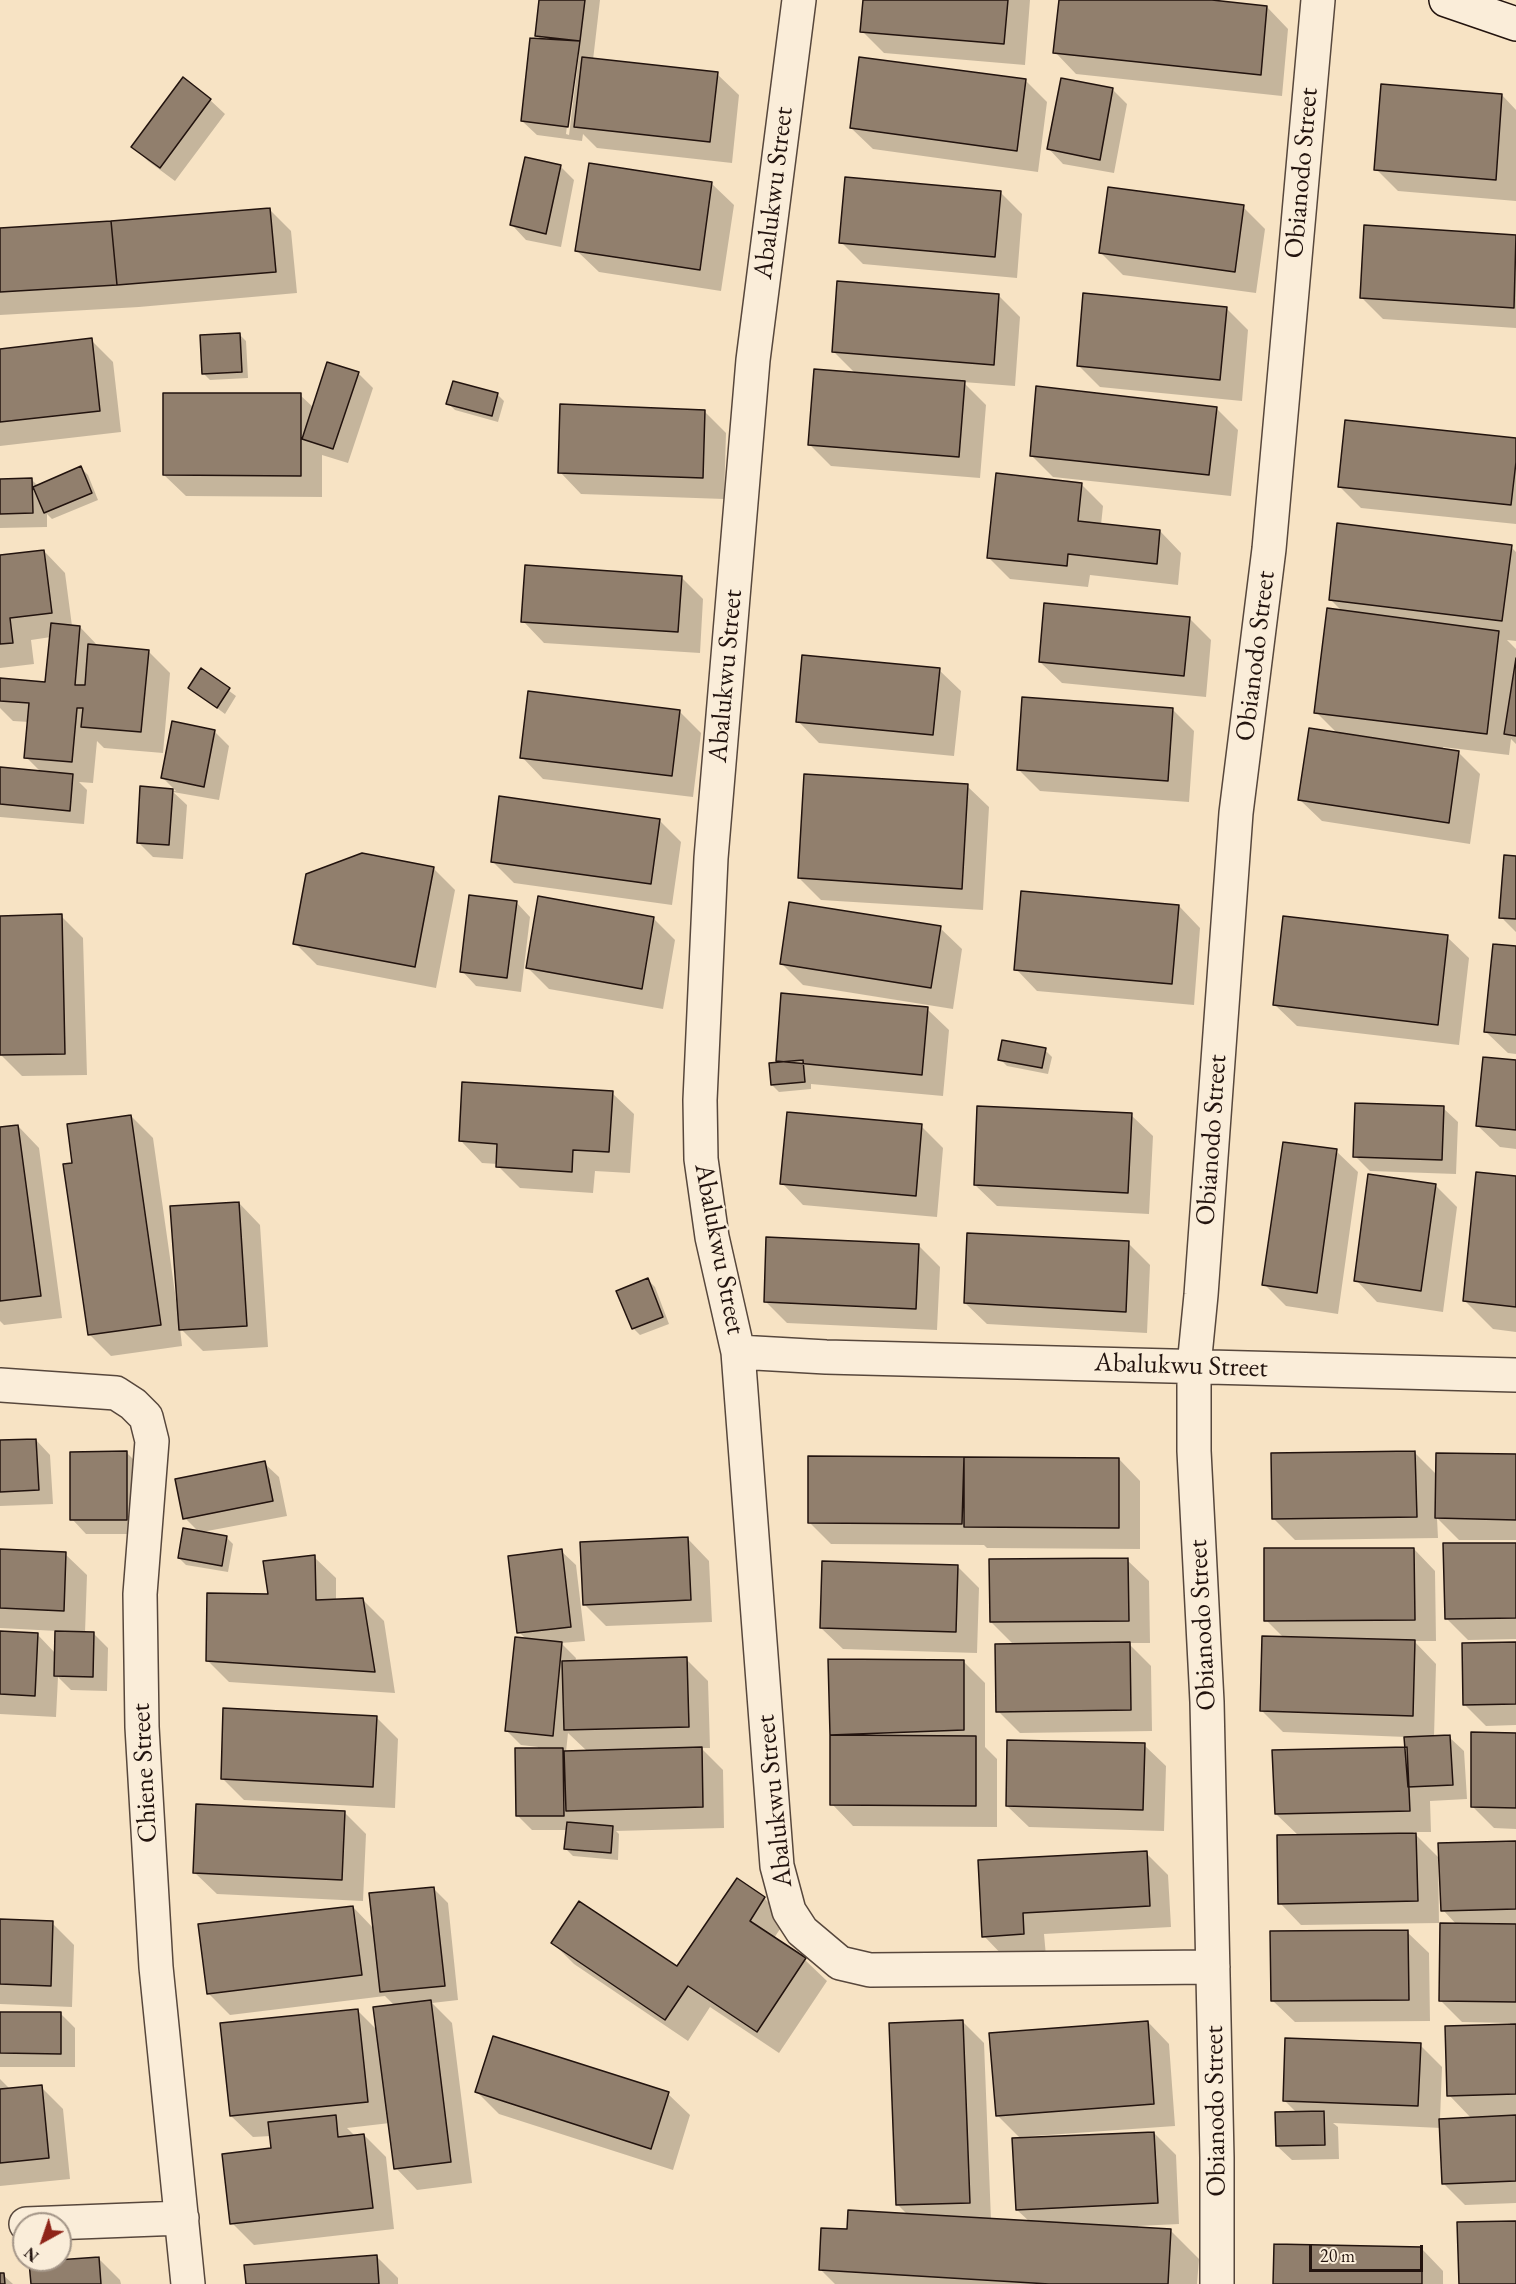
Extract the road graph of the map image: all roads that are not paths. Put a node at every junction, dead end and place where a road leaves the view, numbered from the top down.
1 (799, 0) edge
2 (1318, 0) edge
3 (1446, 0) edge
4 (1516, 24) edge
5 (738, 1352) junction
6 (1194, 1366) junction
7 (1516, 1375) edge
8 (0, 1385) edge
9 (1213, 1967) junction
10 (182, 2218) junction
11 (72, 2222) edge
12 (188, 2284) edge
13 (1217, 2284) edge

1 - 5 street, Abalukwu Street
2 - 6 street, Obianodo Street
3 - 4 street
5 - 6 street, Abalukwu Street
5 - 9 street, Abalukwu Street
6 - 7 street, Abalukwu Street
6 - 9 street, Obianodo Street
8 - 10 street, Chiene Street
9 - 13 street, Obianodo Street
10 - 11 street
10 - 12 street, Chiene Street

